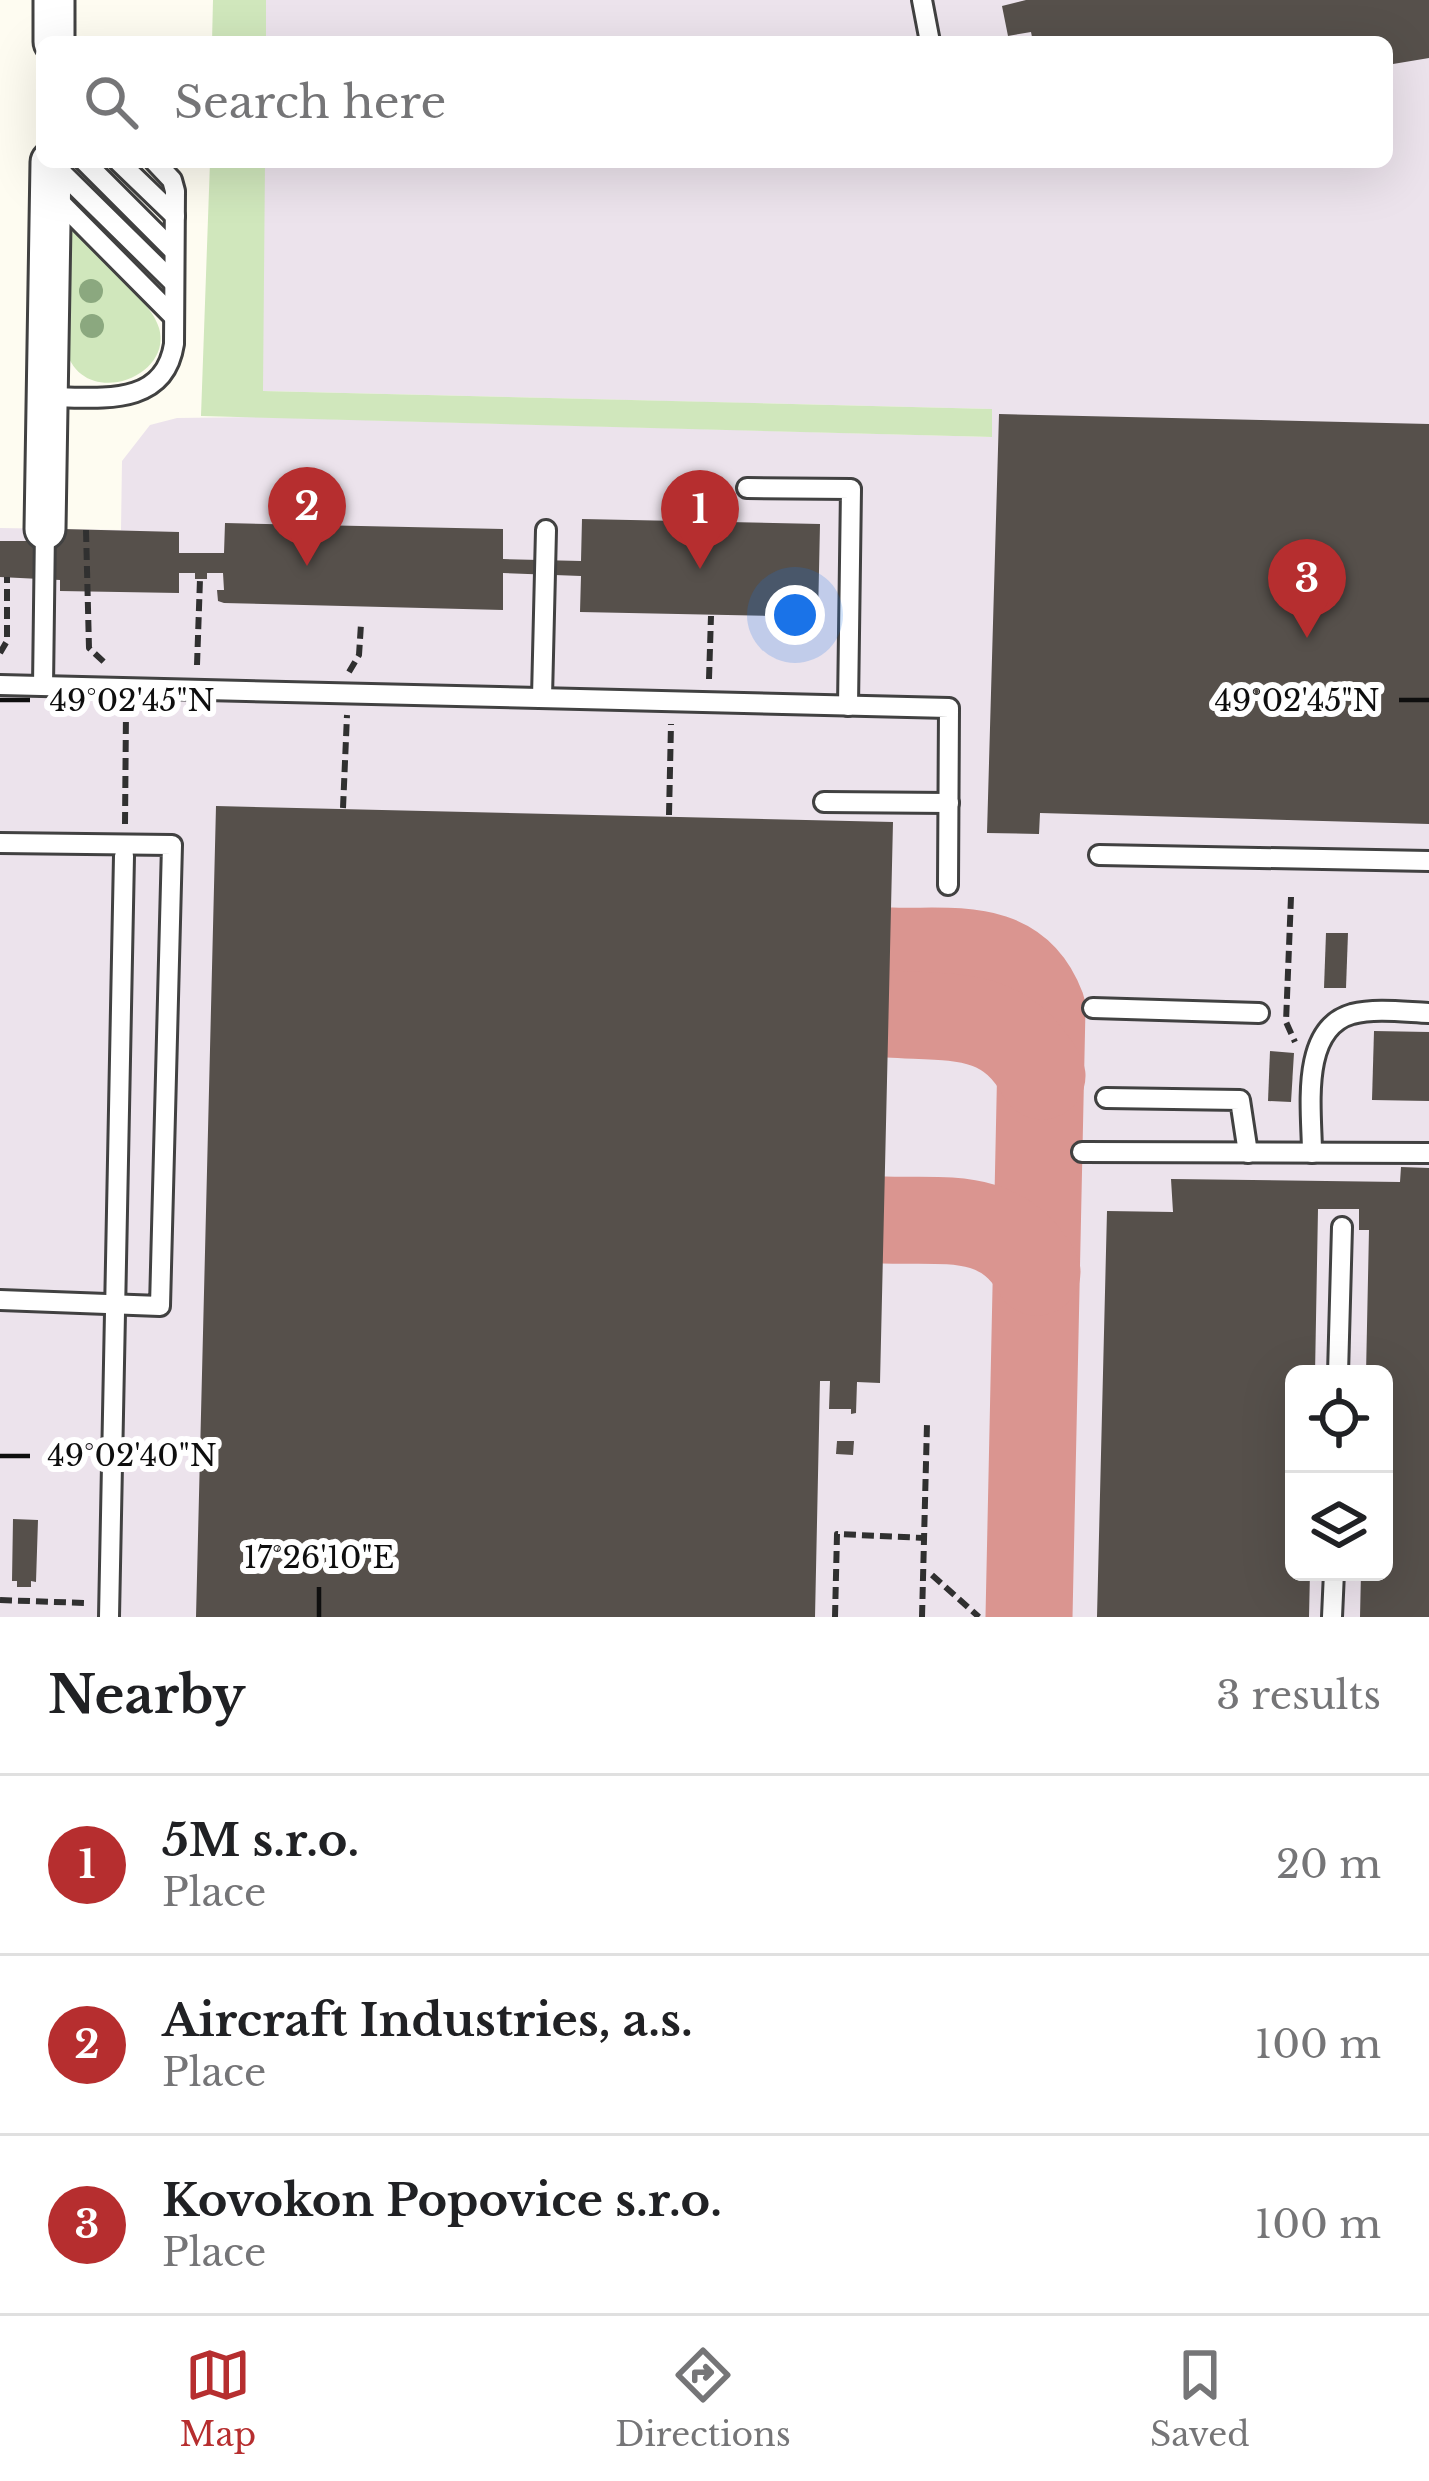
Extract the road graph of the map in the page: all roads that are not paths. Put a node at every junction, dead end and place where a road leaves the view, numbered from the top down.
1 (54, 0) edge
2 (922, 0) edge
3 (54, 36) edge
4 (929, 36) edge
5 (91, 168) edge
6 (125, 168) edge
7 (160, 168) edge
8 (51, 172) edge
9 (175, 216) junction
10 (174, 250) junction
11 (174, 283) junction
12 (174, 317) junction
13 (48, 397) junction
14 (746, 488) dead end
15 (45, 529) joint
16 (546, 530) dead end
17 (0, 685) edge
18 (44, 686) junction
19 (542, 697) junction
20 (848, 706) junction
21 (824, 802) dead end
22 (949, 803) junction
23 (0, 843) edge
24 (124, 850) junction
25 (1099, 855) dead end
26 (1429, 862) edge
27 (948, 885) dead end
28 (1094, 1008) dead end
29 (1259, 1013) dead end
30 (1429, 1013) edge
31 (1106, 1098) dead end
32 (1082, 1151) dead end
33 (1248, 1153) junction
34 (1312, 1153) junction
35 (1429, 1153) edge
36 (1342, 1227) dead end
37 (0, 1300) edge
38 (115, 1304) junction
39 (1338, 1365) edge
40 (1334, 1581) edge
41 (110, 1611) edge
42 (1332, 1617) edge

1 - 3 street
2 - 4 lane
5 - 10 lane
6 - 9 lane
7 - 9 lane
8 - 11 lane
8 - 12 lane
8 - 13 street
9 - 10 lane
10 - 11 lane
11 - 12 lane
12 - 13 lane
13 - 15 street
14 - 20 lane
15 - 18 lane
16 - 19 lane
17 - 18 lane
18 - 19 lane
19 - 20 lane
20 - 22 lane
21 - 22 lane
22 - 27 lane
23 - 24 lane
24 - 38 lane
24 - 38 lane
25 - 26 lane
28 - 29 lane
30 - 34 lane
31 - 33 lane
32 - 33 lane
33 - 34 lane
34 - 35 lane
36 - 39 lane
37 - 38 lane
38 - 41 lane
40 - 42 lane

